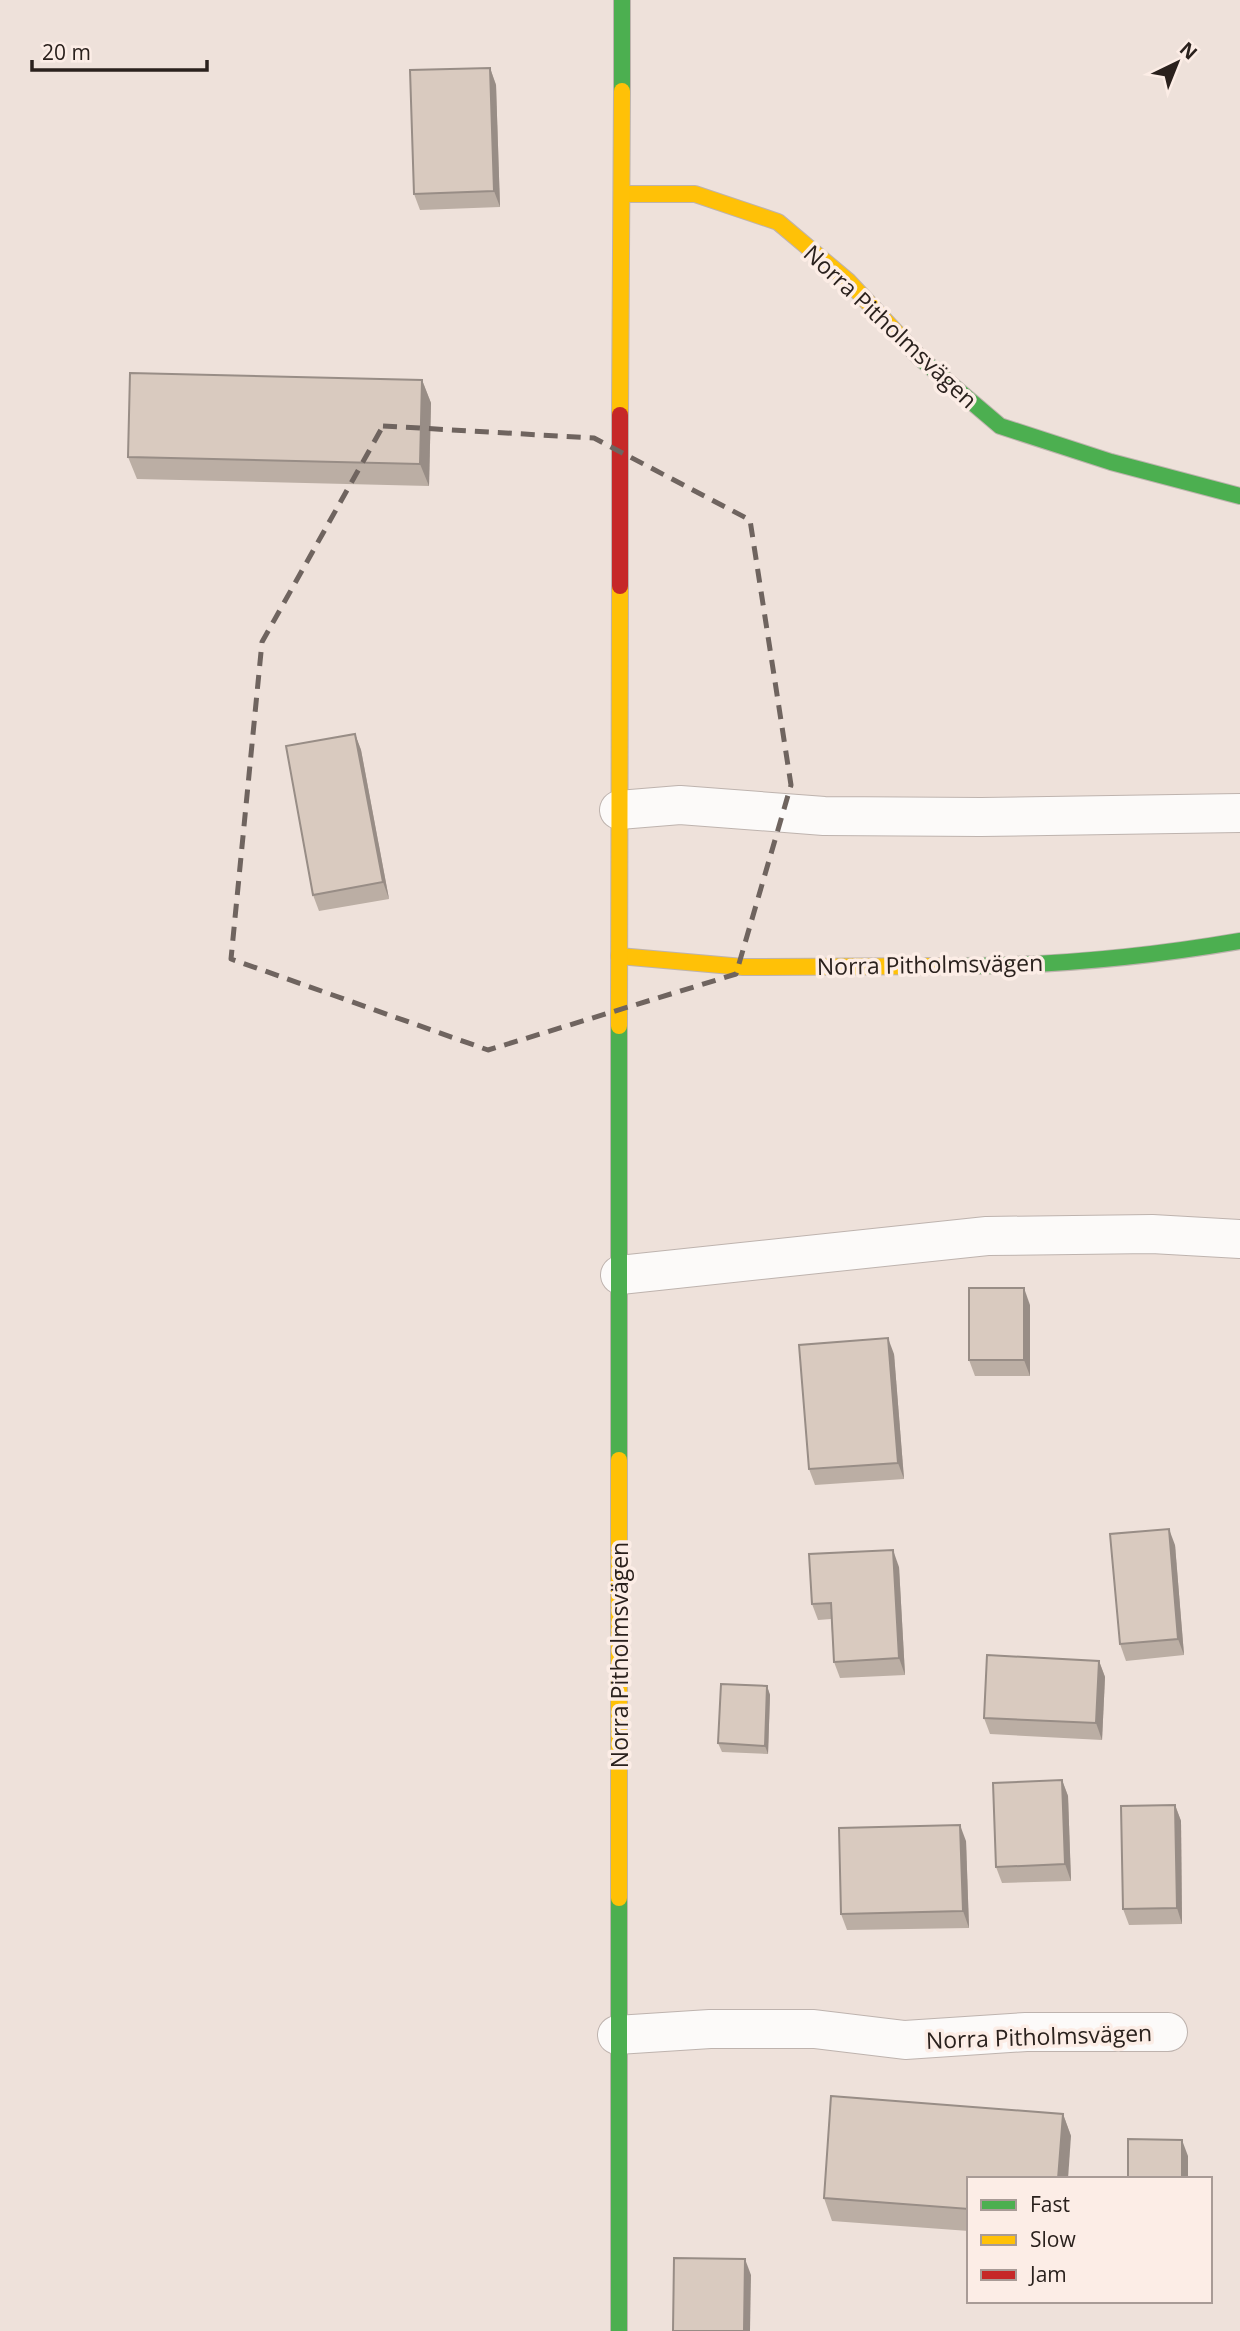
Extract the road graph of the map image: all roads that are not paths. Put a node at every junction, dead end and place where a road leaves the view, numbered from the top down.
1 (622, 0) edge
2 (622, 194) junction
3 (1240, 496) edge
4 (619, 810) junction
5 (1240, 813) edge
6 (1240, 941) edge
7 (620, 956) junction
8 (1240, 1239) edge
9 (620, 1275) junction
10 (1168, 2032) dead end
11 (617, 2035) junction
12 (619, 2331) edge

1 - 2 street, Norra Pitholmsvägen
2 - 3 street, Norra Pitholmsvägen
2 - 4 street, Norra Pitholmsvägen
4 - 5 street
4 - 7 street, Norra Pitholmsvägen
6 - 7 street, Norra Pitholmsvägen
7 - 9 street, Norra Pitholmsvägen
8 - 9 street
9 - 11 street, Norra Pitholmsvägen
10 - 11 street, Norra Pitholmsvägen
11 - 12 street, Norra Pitholmsvägen

